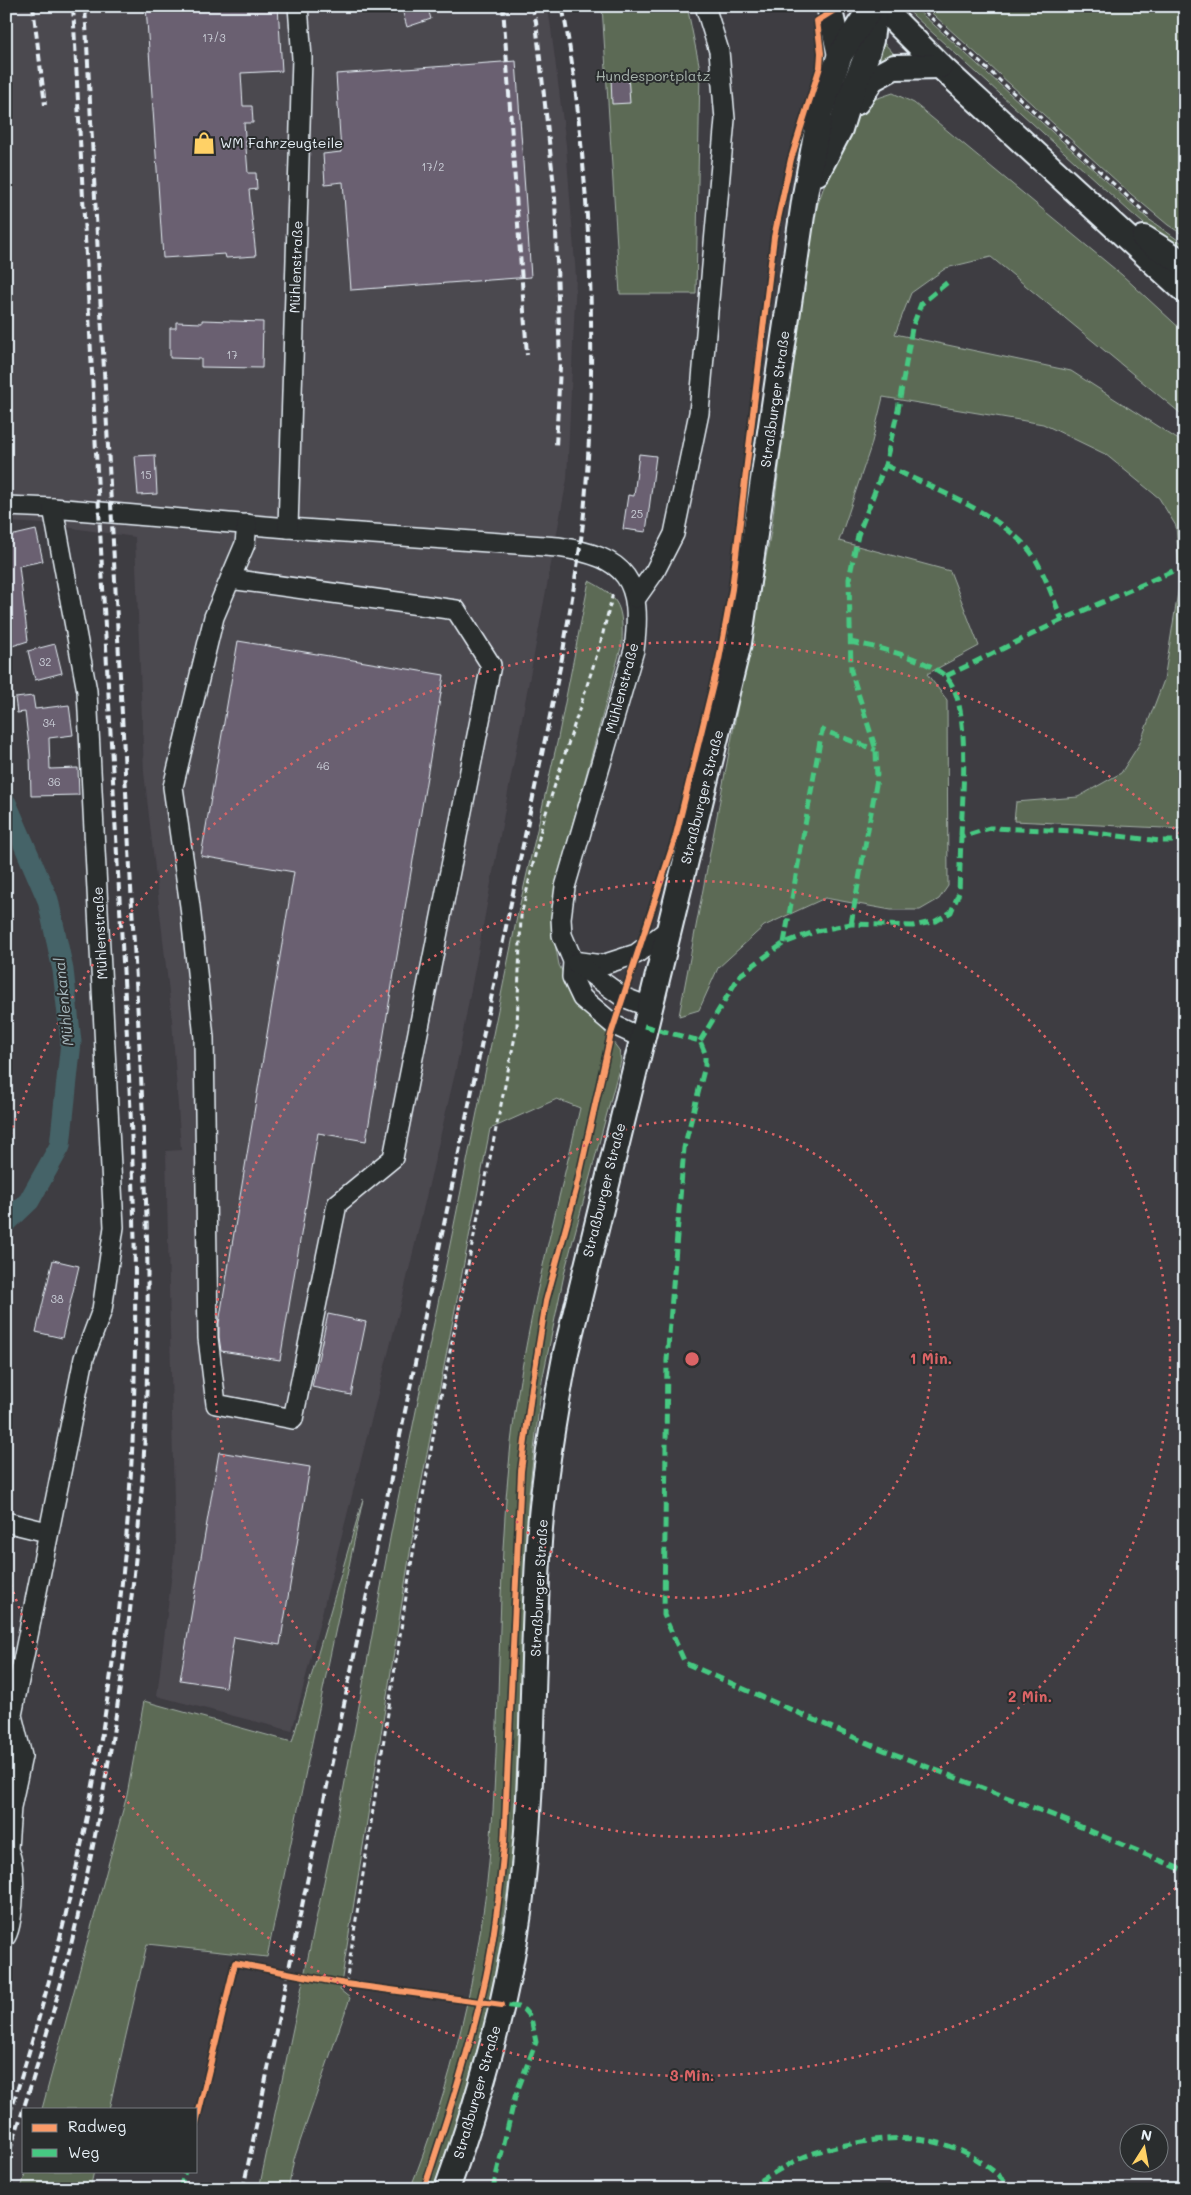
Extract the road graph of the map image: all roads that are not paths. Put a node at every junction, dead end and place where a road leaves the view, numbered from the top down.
1 (298, 6) edge
2 (706, 6) edge
3 (829, 6) edge
4 (873, 6) edge
5 (880, 6) edge
6 (840, 55) junction
7 (940, 66) junction
8 (840, 129) junction
9 (805, 195) junction
10 (1083, 197) junction
11 (1185, 264) edge
12 (1185, 291) edge
13 (6, 506) edge
14 (53, 508) junction
15 (247, 524) junction
16 (288, 528) junction
17 (230, 579) junction
18 (636, 598) junction
19 (669, 929) junction
20 (573, 961) junction
21 (649, 1007) junction
22 (642, 1038) junction
23 (6, 1522) edge
24 (47, 1532) junction
25 (7, 1848) edge
26 (6, 1936) edge
27 (447, 2189) edge

1 - 16 street, Mühlenstraße
2 - 18 street
3 - 6 main road
4 - 6 main road, Straßburger Straße
4 - 8 main road, Straßburger Straße
5 - 7 main road
6 - 9 main road, Straßburger Straße
7 - 8 main road, Straßburger Straße
7 - 10 main road
8 - 9 main road, Straßburger Straße
9 - 19 main road, Straßburger Straße
10 - 11 main road
10 - 12 main road
13 - 14 street, Mühlenstraße
14 - 15 street, Mühlenstraße
14 - 24 street, Mühlenstraße
15 - 16 street, Mühlenstraße
15 - 17 street
16 - 18 street, Mühlenstraße
17 - 17 street
18 - 20 street, Mühlenstraße
19 - 20 street
19 - 21 main road, Straßburger Straße
20 - 21 street
20 - 22 street, Mühlenstraße
21 - 22 main road, Straßburger Straße
22 - 27 main road, Straßburger Straße
23 - 24 street
24 - 25 street, Mühlenstraße
25 - 26 street, Mühlenstraße

